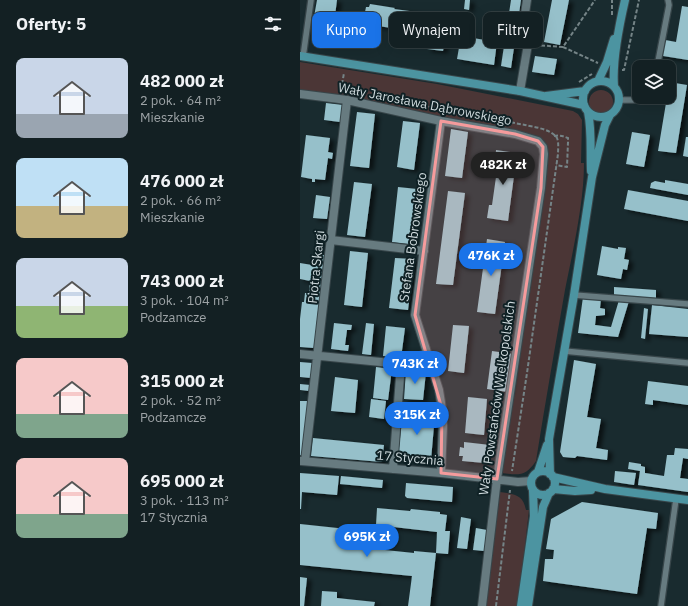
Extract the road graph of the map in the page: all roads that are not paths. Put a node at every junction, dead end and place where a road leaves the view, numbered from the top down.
1 (310, 0) edge
2 (527, 0) edge
3 (625, 0) edge
4 (668, 0) edge
5 (619, 27) junction
6 (301, 57) edge
7 (658, 60) edge
8 (598, 81) junction
9 (614, 86) junction
10 (520, 91) junction
11 (585, 91) junction
12 (300, 94) edge
13 (347, 96) junction
14 (545, 96) junction
15 (619, 100) junction
16 (632, 100) edge
17 (586, 108) junction
18 (610, 115) junction
19 (441, 121) junction
20 (543, 147) joint
21 (592, 177) junction
22 (331, 240) junction
23 (424, 251) junction
24 (574, 295) junction
25 (688, 304) edge
26 (564, 351) junction
27 (427, 353) junction
28 (300, 354) edge
29 (318, 356) junction
30 (688, 363) edge
31 (401, 364) junction
32 (397, 405) junction
33 (442, 409) junction
34 (549, 439) junction
35 (303, 461) edge
36 (392, 469) junction
37 (538, 472) junction
38 (441, 473) junction
39 (552, 476) junction
40 (497, 479) junction
41 (531, 481) junction
42 (604, 489) junction
43 (534, 491) junction
44 (551, 491) junction
45 (676, 499) junction
46 (688, 500) edge
47 (482, 606) edge
48 (521, 606) edge
49 (528, 606) edge
50 (661, 606) edge

1 - 6 lane
2 - 10 street
3 - 5 main road
4 - 7 lane
5 - 8 main road
5 - 9 main road
6 - 10 main road, Wały Jarosława Dąbrowskiego
8 - 9 main road
8 - 11 main road
9 - 15 main road
10 - 14 main road, Wały Jarosława Dąbrowskiego
11 - 14 main road, Wały Jarosława Dąbrowskiego
11 - 17 main road
12 - 13 street, Wały Jarosława Dąbrowskiego
13 - 19 street, Wały Jarosława Dąbrowskiego
13 - 22 street, Piotra Skargi
14 - 17 main road, Wały Jarosława Dąbrowskiego
15 - 16 lane
15 - 18 main road
17 - 18 main road
17 - 21 main road
18 - 21 main road
19 - 20 street, Wały Jarosława Dąbrowskiego
19 - 23 street, Stefana Bobrowskiego
20 - 40 street, Wały Powstańców Wielkopolskich
21 - 24 main road
22 - 23 street
22 - 29 street, Piotra Skargi
23 - 27 street, Stefana Bobrowskiego
24 - 25 lane
24 - 26 main road
26 - 30 lane
26 - 34 main road
27 - 31 street
27 - 33 street, Stefana Bobrowskiego
28 - 29 street
29 - 31 street
29 - 35 street, Piotra Skargi
31 - 32 street
32 - 33 lane
32 - 36 street
33 - 38 street, Stefana Bobrowskiego
34 - 37 main road
34 - 39 main road
35 - 36 street, 17 Stycznia
36 - 38 street, 17 Stycznia
37 - 39 main road
37 - 41 main road
38 - 40 street, 17 Stycznia
39 - 42 main road
39 - 44 main road
40 - 41 street, 17 Stycznia
40 - 47 street, Wały Powstańców Wielkopolskich
41 - 43 main road
42 - 44 main road
42 - 45 main road
43 - 44 main road
43 - 48 main road
44 - 49 main road
45 - 46 main road
45 - 50 lane

